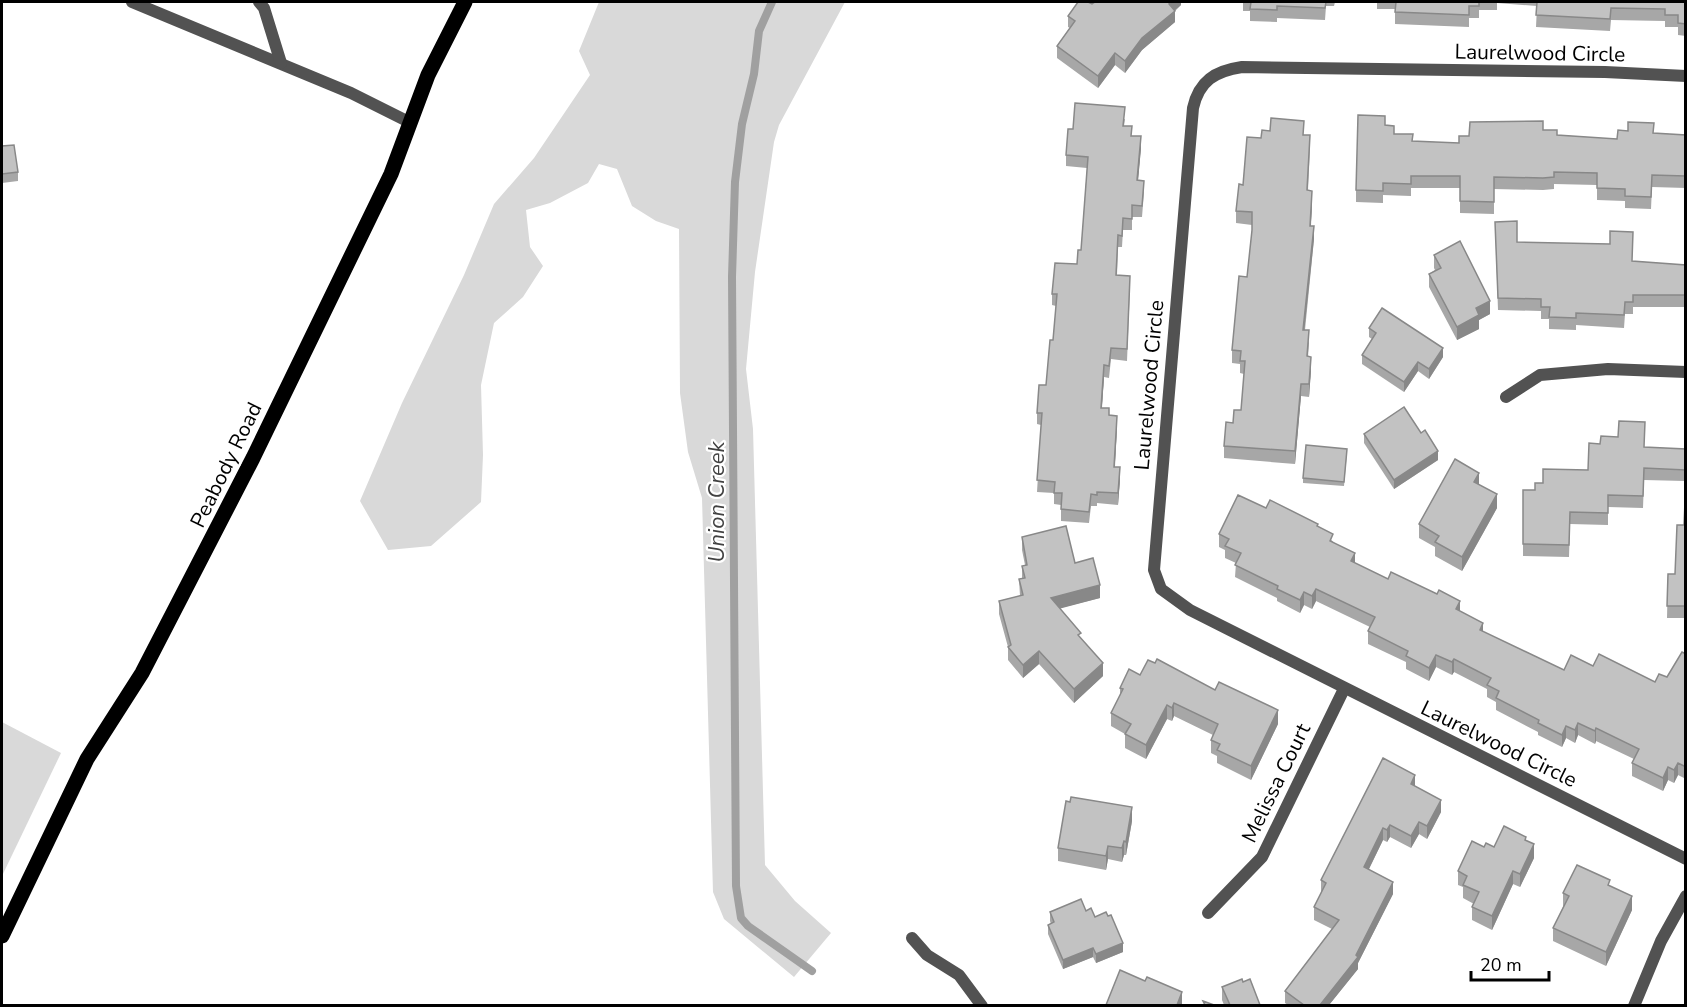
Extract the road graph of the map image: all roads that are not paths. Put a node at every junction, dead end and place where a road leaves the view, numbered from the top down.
1 (132, 2) edge
2 (259, 2) edge
3 (465, 2) edge
4 (281, 63) junction
5 (1686, 76) edge
6 (409, 122) junction
7 (1686, 372) edge
8 (1506, 397) dead end
9 (1344, 689) junction
10 (1686, 859) edge
11 (1686, 896) edge
12 (1208, 913) dead end
13 (2, 936) edge
14 (912, 938) dead end
15 (982, 1005) edge
16 (1634, 1005) edge

1 - 4 street
2 - 4 street
3 - 6 main road, Peabody Road
4 - 6 street
5 - 9 street, Laurelwood Circle
6 - 13 main road, Peabody Road
7 - 8 street
9 - 10 street, Laurelwood Circle
9 - 12 street, Melissa Court
11 - 16 street
14 - 15 street

